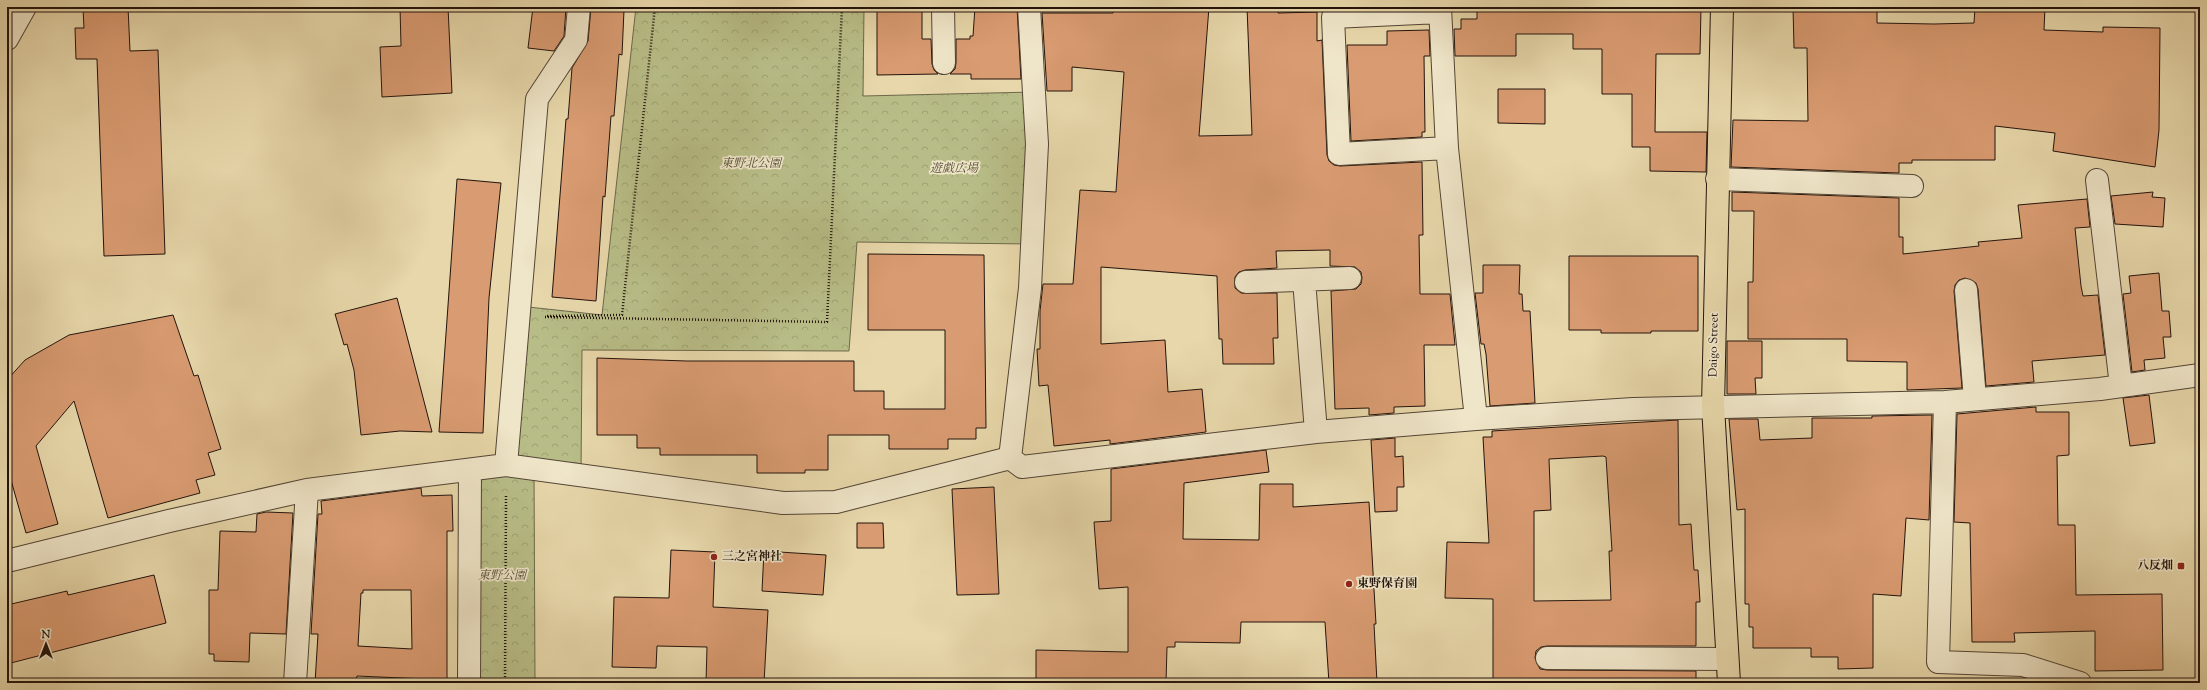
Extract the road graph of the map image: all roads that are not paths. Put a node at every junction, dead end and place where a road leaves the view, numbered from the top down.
1 (25, 7) edge
2 (579, 7) edge
3 (943, 7) edge
4 (1029, 7) edge
5 (1722, 7) edge
6 (1440, 10) edge
7 (7, 39) edge
8 (944, 63) dead end
9 (1447, 148) junction
10 (1717, 179) junction
11 (2097, 180) dead end
12 (1912, 186) dead end
13 (1350, 278) dead end
14 (1304, 280) junction
15 (1246, 282) dead end
16 (1966, 290) dead end
17 (2200, 375) edge
18 (2121, 386) junction
19 (1975, 399) junction
20 (1945, 402) junction
21 (1713, 406) junction
22 (1476, 419) junction
23 (1316, 432) junction
24 (1010, 458) junction
25 (506, 465) junction
26 (470, 470) junction
27 (307, 490) junction
28 (7, 562) edge
29 (1547, 658) dead end
30 (1727, 659) junction
31 (295, 683) edge
32 (469, 683) edge
33 (1729, 683) edge
34 (2080, 683) edge

1 - 7 street
2 - 25 street
3 - 8 street
4 - 24 street
5 - 10 main road, Daigo Street
6 - 9 street
6 - 9 street
9 - 22 street
10 - 12 street
10 - 21 main road, Daigo Street
11 - 18 street
13 - 14 street
14 - 15 street
14 - 23 street
16 - 19 street
17 - 18 street
18 - 19 street
19 - 20 street
20 - 21 street
20 - 34 street
21 - 22 street
21 - 30 main road, Daigo Street
22 - 23 street
23 - 24 street
24 - 25 street
25 - 26 street
26 - 27 street
26 - 32 street
27 - 28 street
27 - 31 street
29 - 30 street
30 - 33 main road, Daigo Street

